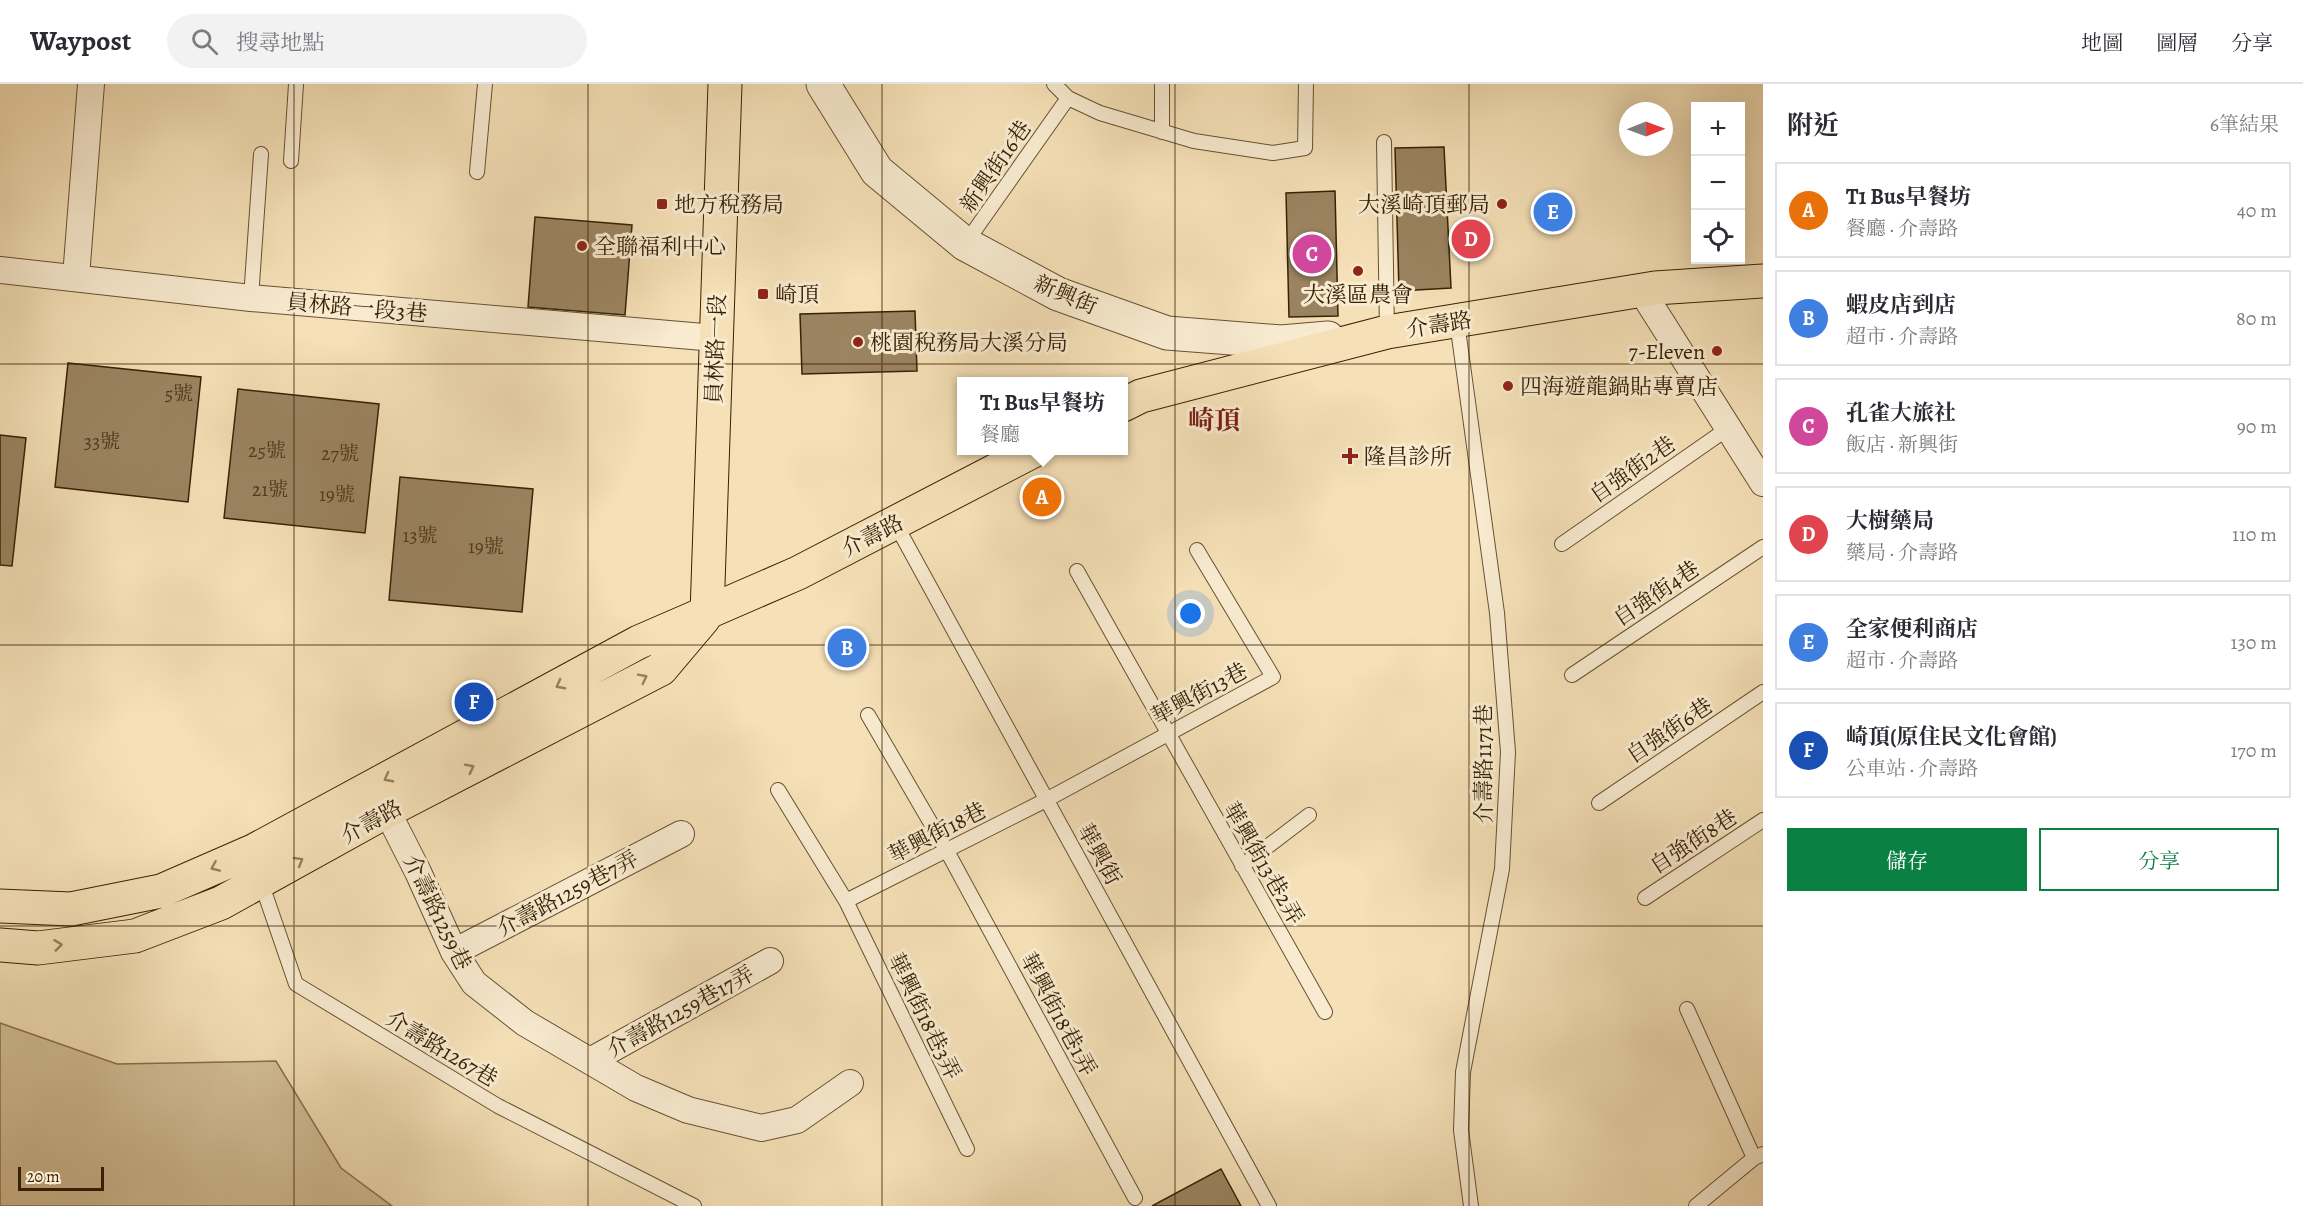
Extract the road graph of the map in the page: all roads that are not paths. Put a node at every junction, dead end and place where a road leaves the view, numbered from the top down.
1 (91, 84) edge
2 (296, 84) edge
3 (484, 84) edge
4 (725, 84) edge
5 (823, 84) edge
6 (1054, 84) edge
7 (1162, 84) edge
8 (1306, 84) edge
9 (1068, 98) junction
10 (1162, 132) junction
11 (1384, 142) dead end
12 (261, 154) dead end
13 (291, 161) dead end
14 (477, 172) dead end
15 (965, 244) junction
16 (0, 270) edge
17 (76, 277) junction
18 (1763, 281) edge
19 (1641, 290) junction
20 (251, 298) junction
21 (1457, 321) junction
22 (1387, 332) junction
23 (715, 338) junction
24 (1128, 402) edge
25 (1727, 429) junction
26 (1025, 455) edge
27 (1763, 483) edge
28 (894, 523) junction
29 (1562, 544) dead end
30 (1763, 547) edge
31 (1197, 550) dead end
32 (1077, 571) dead end
33 (707, 614) junction
34 (1572, 675) dead end
35 (1763, 692) edge
36 (868, 715) dead end
37 (1167, 734) junction
38 (778, 790) dead end
39 (1046, 800) junction
40 (1599, 802) dead end
41 (387, 811) junction
42 (1309, 815) dead end
43 (1763, 820) edge
44 (681, 834) dead end
45 (255, 850) junction
46 (947, 850) junction
47 (1242, 866) junction
48 (261, 883) junction
49 (1645, 898) dead end
50 (846, 901) junction
51 (0, 906) edge
52 (0, 945) edge
53 (454, 952) junction
54 (770, 961) dead end
55 (1687, 1009) dead end
56 (1325, 1012) dead end
57 (590, 1061) junction
58 (850, 1083) dead end
59 (967, 1149) dead end
60 (1759, 1156) edge
61 (1135, 1198) dead end
62 (694, 1206) edge
63 (1269, 1206) edge
64 (1472, 1206) edge
65 (1696, 1206) edge

1 - 17 street
2 - 13 lane
3 - 14 lane
4 - 23 main road, 員林路一段
5 - 15 street, 新興街
6 - 9 lane
7 - 10 lane
8 - 10 lane
9 - 10 lane
9 - 15 lane, 新興街16巷
11 - 22 lane
12 - 20 lane
15 - 22 street, 新興街
16 - 17 street, 員林路一段3巷
17 - 20 street, 員林路一段3巷
18 - 19 main road, 介壽路
19 - 21 main road, 介壽路
19 - 25 street
20 - 23 street, 員林路一段3巷
21 - 22 main road, 介壽路
21 - 64 lane, 介壽路1171巷
22 - 24 main road, 介壽路
23 - 33 main road, 員林路一段
25 - 27 street
25 - 29 lane, 自強街2巷
26 - 28 main road, 介壽路
28 - 33 main road, 介壽路
28 - 39 lane, 華興街
30 - 34 lane, 自強街4巷
31 - 37 lane, 華興街13巷
32 - 37 lane, 華興街13巷2弄
41 -> 33 main road, 介壽路
33 -> 45 main road, 介壽路
35 - 40 lane, 自強街6巷
36 - 46 lane, 華興街18巷1弄
37 - 39 lane, 華興街13巷
37 - 47 lane, 華興街13巷2弄
38 - 50 lane, 華興街18巷3弄
39 - 46 lane, 華興街18巷
39 - 63 lane, 華興街
48 -> 41 main road, 介壽路
41 - 53 street, 介壽路1259巷
42 - 47 lane
43 - 49 lane, 自強街8巷
44 - 53 street, 介壽路1259巷7弄
45 - 48 lane, 介壽路1267巷
45 -> 51 main road, 介壽路
46 - 50 lane, 華興街18巷
46 - 61 lane, 華興街18巷1弄
47 - 56 lane, 華興街13巷2弄
52 -> 48 main road, 介壽路
48 - 62 lane, 介壽路1267巷
50 - 59 lane, 華興街18巷3弄
53 - 57 street, 介壽路1259巷
54 - 57 street, 介壽路1259巷17弄
55 - 60 lane
57 - 58 street, 介壽路1259巷
60 - 65 lane

